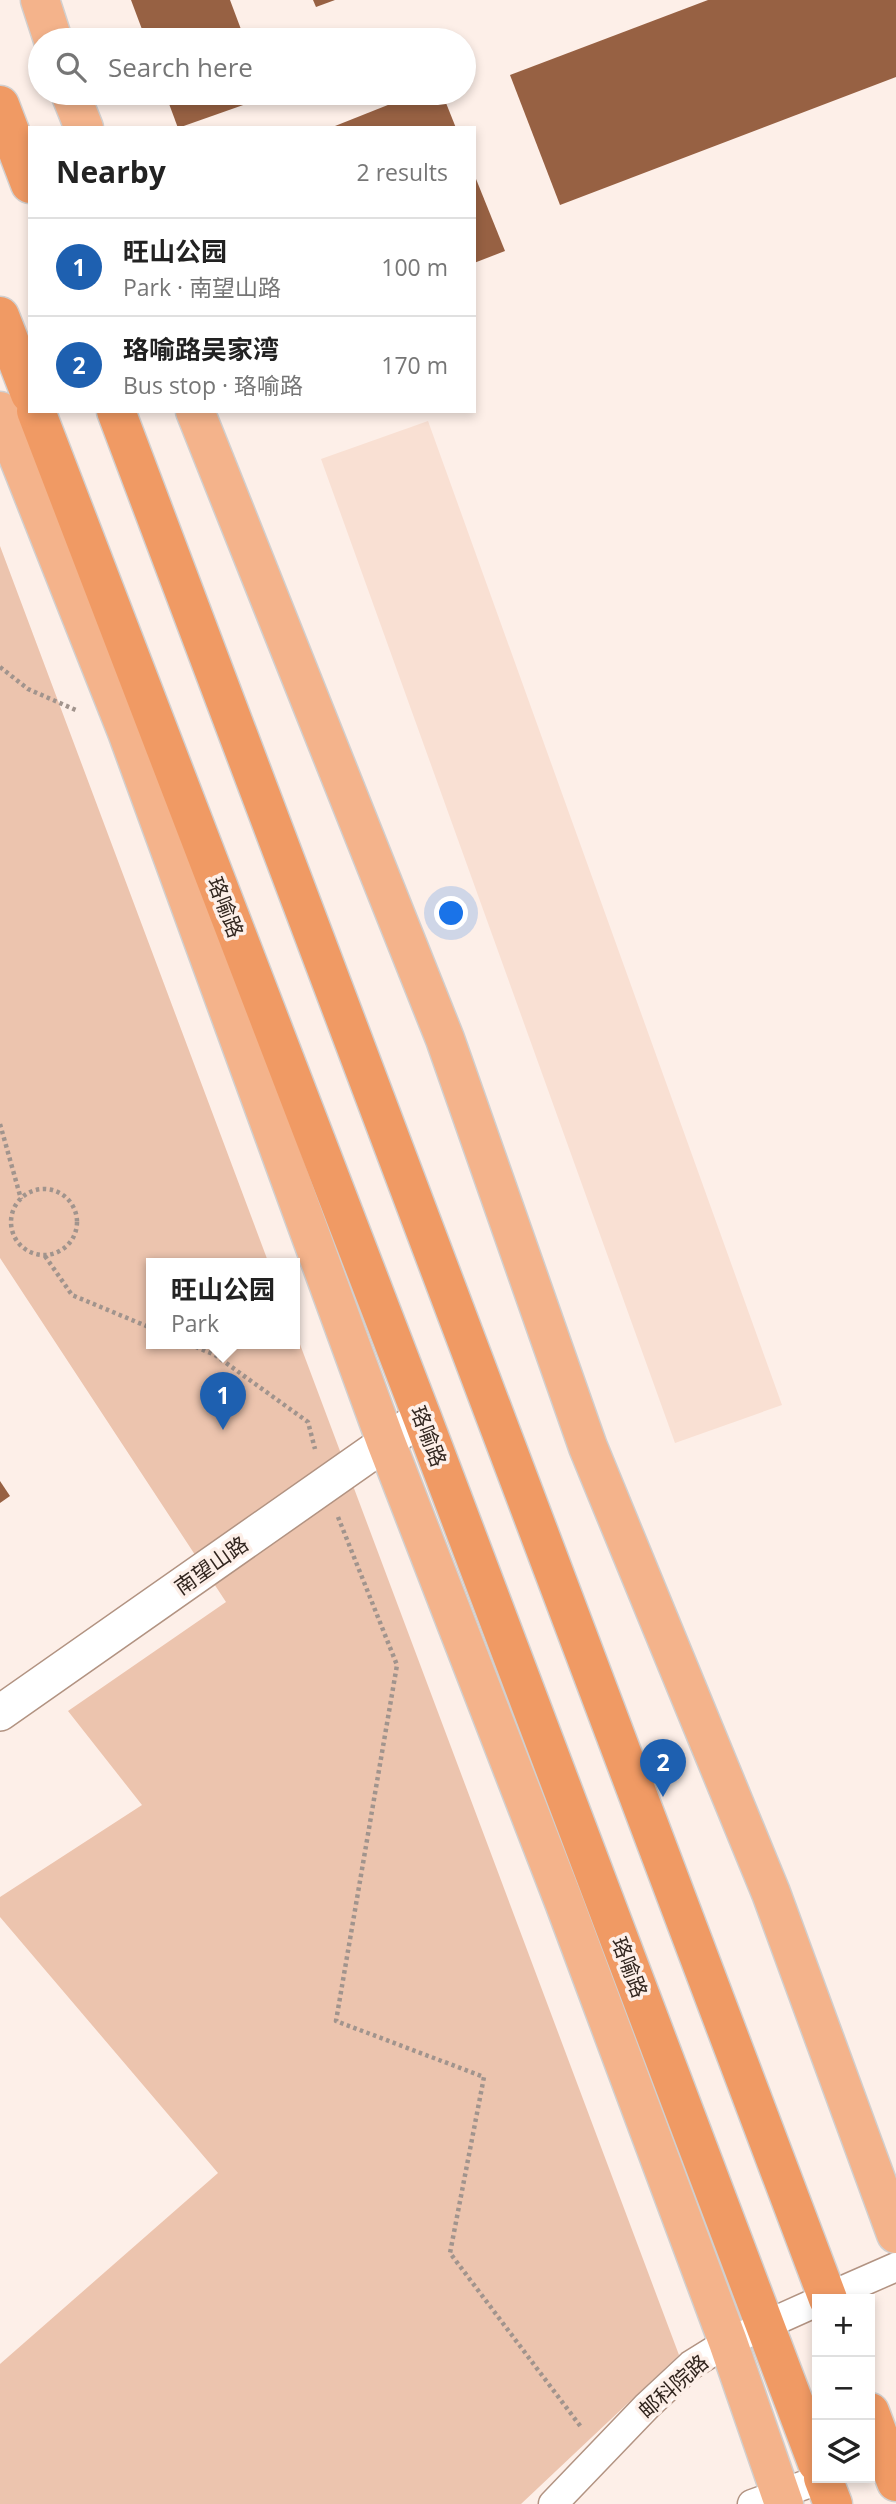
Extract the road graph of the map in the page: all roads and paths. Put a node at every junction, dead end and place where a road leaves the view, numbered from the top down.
1 (40, 0) edge
2 (49, 28) edge
3 (0, 105) edge
4 (75, 105) edge
5 (83, 126) edge
6 (28, 179) edge
7 (0, 316) edge
8 (28, 389) edge
9 (0, 411) edge
10 (37, 413) edge
11 (117, 413) edge
12 (196, 413) edge
13 (0, 667) edge
14 (127, 732) junction
15 (0, 1124) edge
16 (21, 1199) junction
17 (45, 1256) junction
18 (146, 1326) edge
19 (201, 1349) edge
20 (422, 1417) junction
21 (386, 1443) junction
22 (325, 1485) junction
23 (0, 1713) edge
24 (896, 2234) edge
25 (896, 2267) edge
26 (822, 2294) edge
27 (837, 2294) edge
28 (812, 2305) edge
29 (765, 2326) junction
30 (728, 2342) junction
31 (873, 2420) edge
32 (812, 2450) edge
33 (602, 2454) junction
34 (887, 2463) edge
35 (812, 2483) edge
36 (825, 2483) edge
37 (772, 2501) edge
38 (553, 2504) edge
39 (833, 2504) edge

1 - 2 main road
3 - 6 highway
4 - 5 main road
7 - 8 highway
9 - 14 main road
10 - 20 highway, 珞喻路
11 - 26 highway
12 - 24 main road
13 - 14 path
14 - 21 main road
15 - 16 path
16 - 17 path
16 - 17 path
17 - 18 path
19 - 22 path
20 - 21 street, 南望山路
20 - 29 highway, 珞喻路
21 - 22 street, 南望山路
21 - 30 main road
22 - 23 street, 南望山路
22 - 33 path
25 - 27 street, 邮科院路
28 - 29 street, 邮科院路
29 - 30 street, 邮科院路
29 - 32 highway, 珞喻路
30 - 33 street, 邮科院路
30 - 37 main road
31 - 34 highway
33 - 38 street, 邮科院路
35 - 37 street
36 - 39 highway

